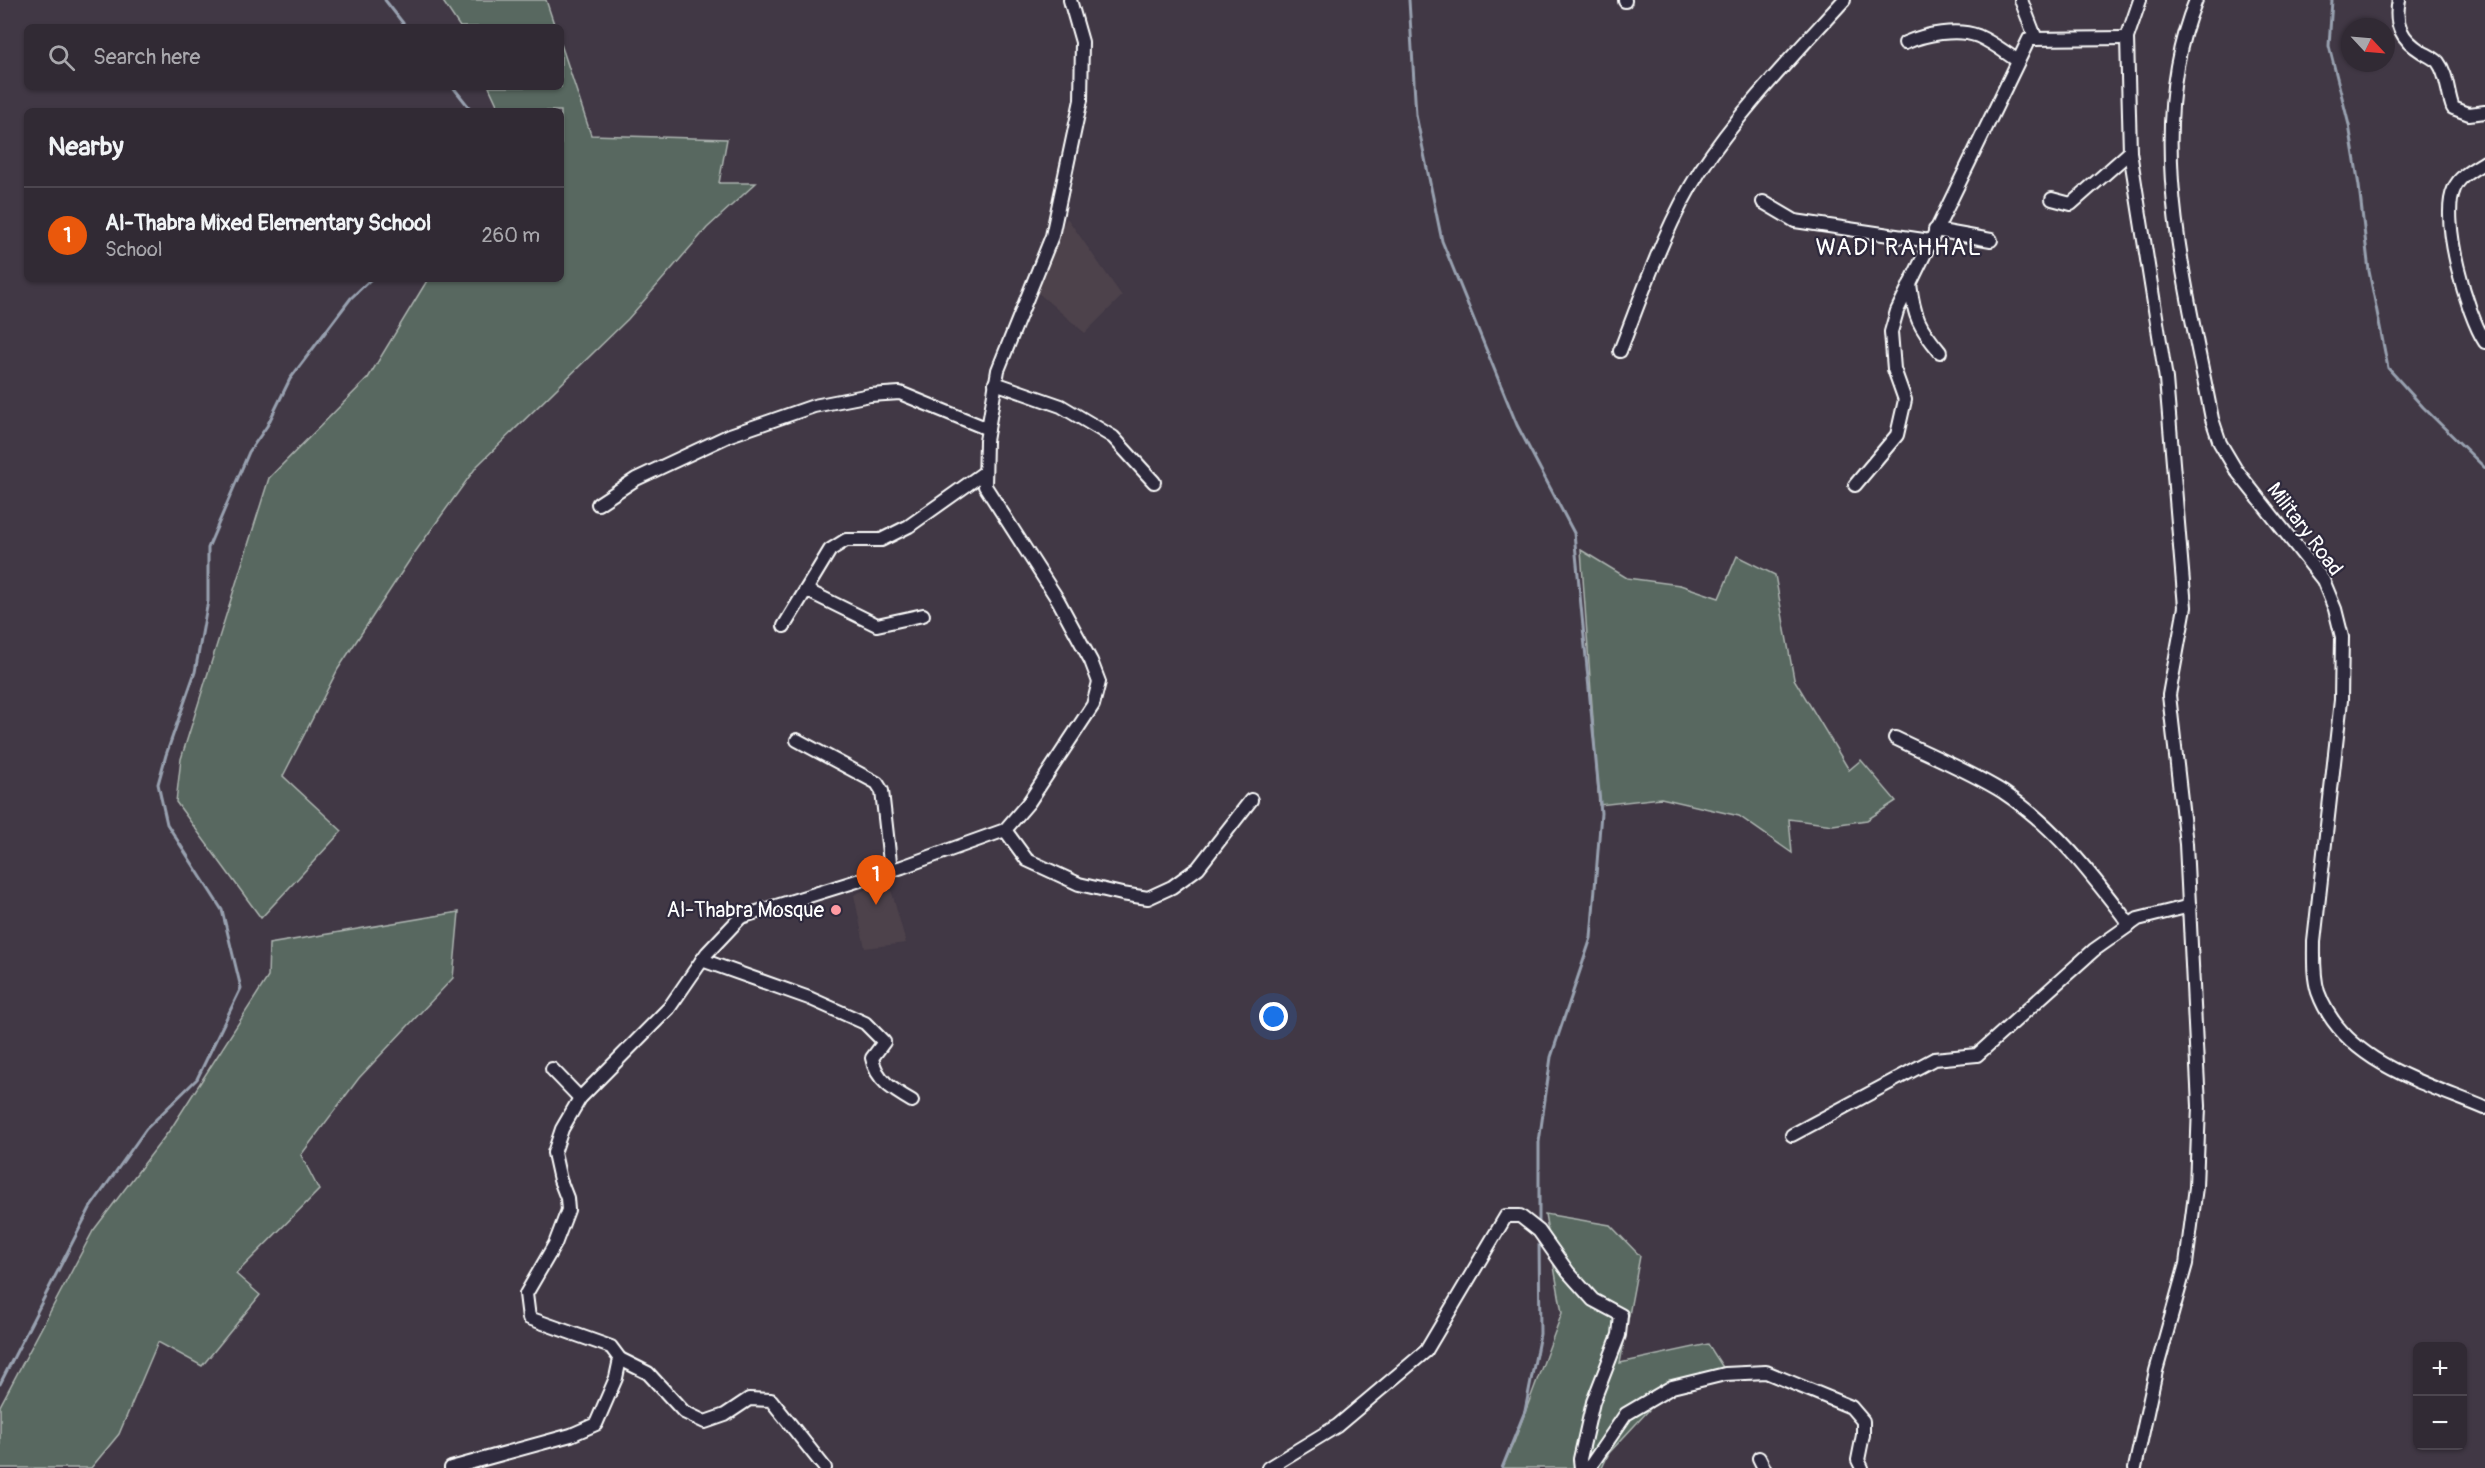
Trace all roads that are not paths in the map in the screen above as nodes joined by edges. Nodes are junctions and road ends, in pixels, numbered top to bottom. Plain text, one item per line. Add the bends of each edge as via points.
1 (1070, 0) edge
2 (1844, 0) edge
3 (2021, 0) edge
4 (2140, 0) edge
5 (2196, 0) edge
6 (2399, 0) edge
7 (2127, 38) junction
8 (2036, 39) junction
9 (1905, 43) dead end
10 (2018, 61) junction
11 (2485, 112) edge
12 (2130, 152) junction
13 (2485, 162) edge
14 (2052, 199) dead end
15 (1763, 202) dead end
16 (1933, 236) junction
17 (1991, 240) dead end
18 (1910, 283) junction
19 (2485, 342) edge
20 (1620, 351) dead end
21 (1940, 352) dead end
22 (995, 383) junction
23 (988, 429) junction
24 (985, 472) junction
25 (1154, 482) dead end
26 (1856, 485) dead end
27 (598, 504) dead end
28 (806, 590) junction
29 (923, 615) dead end
30 (784, 626) dead end
31 (1896, 738) dead end
32 (797, 740) dead end
33 (1251, 800) dead end
34 (1005, 830) junction
35 (891, 871) junction
36 (2190, 906) junction
37 (2130, 925) junction
38 (702, 960) junction
39 (552, 1069) dead end
40 (580, 1098) junction
41 (912, 1101) dead end
42 (2485, 1108) edge
43 (1792, 1135) dead end
44 (620, 1359) junction
45 (451, 1468) edge
46 (825, 1468) edge
47 (1268, 1468) edge
48 (1581, 1468) edge
49 (1589, 1468) edge
50 (1862, 1468) edge
51 (2135, 1468) edge

1 - 22 street via 1082,42 1077,121 1052,237
2 - 20 street via 1766,86 1700,172 1662,244
3 - 8 street
4 - 7 street
5 - 42 street, Military Road via 2178,60 2169,135 2176,227 2212,419 2236,470 2323,580 2342,637 2340,700 2314,942 2317,990 2339,1029 2373,1059
6 - 11 street via 2396,11 2401,32 2408,43 2437,61 2453,108 2469,114
7 - 8 street
7 - 12 street
8 - 10 street via 2029,39
9 - 10 street via 1943,32 1977,36
10 - 16 street
12 - 14 street via 2071,204
12 - 36 street via 2166,379 2185,607 2169,695
13 - 19 street via 2471,170 2454,189 2451,211 2466,302
15 - 16 street via 1795,221
16 - 17 street
16 - 18 street
18 - 21 street via 1921,329
18 - 26 street via 1891,332 1894,369 1905,400 1897,435
22 - 23 street
22 - 25 street via 1061,406 1113,437
23 - 24 street
23 - 27 street via 900,393 870,395 814,406 730,435 636,479
24 - 28 street via 909,526 881,540 846,540 830,550
24 - 34 street via 985,486 1058,600 1099,682 1087,715 1029,802
28 - 29 street via 878,625
28 - 30 street
31 - 37 street via 2002,792 2050,829 2083,862
32 - 35 street via 877,783 882,791
33 - 34 street via 1198,868 1148,898 1079,884 1027,860
34 - 35 street
35 - 38 street via 741,916
36 - 37 street via 2138,919
36 - 51 street via 2199,1106 2196,1187 2186,1264 2156,1371
37 - 43 street via 2094,950 1977,1054 1935,1059
38 - 40 street via 669,1008
38 - 41 street via 809,998 865,1023 884,1042 872,1058 874,1069 891,1089
39 - 40 street
40 - 44 street via 554,1153 568,1209 555,1244 526,1294 529,1318 611,1347
44 - 45 street via 596,1424 571,1435
44 - 46 street via 648,1373 684,1412 705,1422 725,1415 749,1399 771,1400
47 - 48 street via 1336,1426 1426,1351 1506,1215 1520,1216 1539,1231 1593,1300 1622,1315 1619,1335 1593,1402
49 - 50 street via 1626,1414 1672,1387 1725,1374 1766,1372 1851,1407 1863,1421 1858,1460

